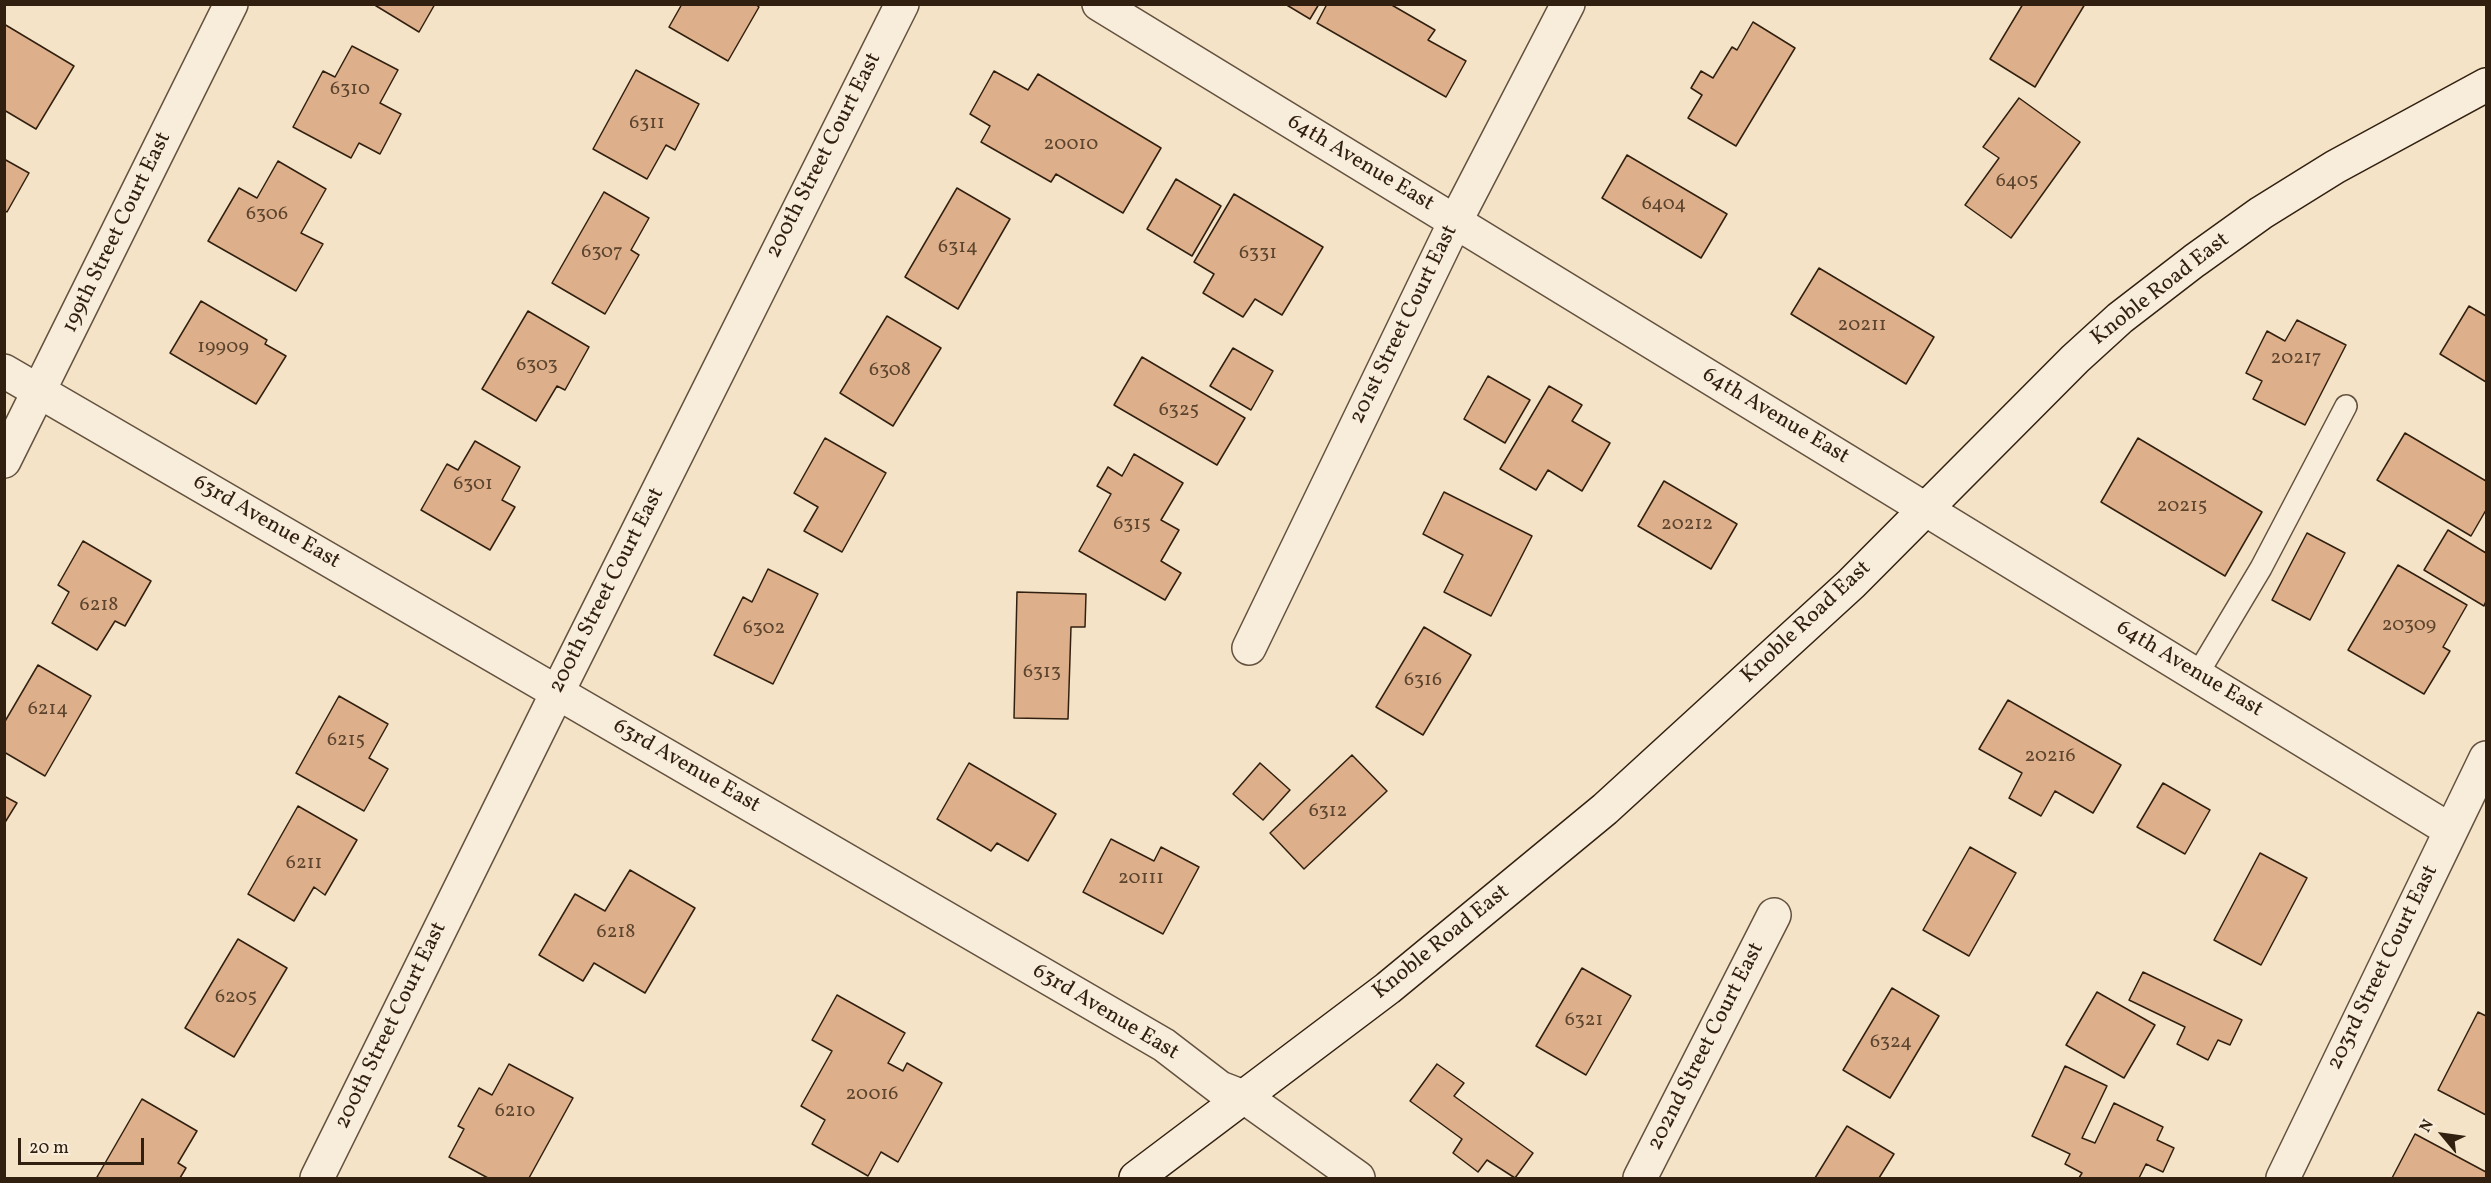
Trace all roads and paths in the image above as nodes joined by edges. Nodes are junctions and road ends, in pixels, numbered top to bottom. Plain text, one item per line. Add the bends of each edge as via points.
1 (231, 4) edge
2 (902, 4) edge
3 (1099, 4) edge
4 (1568, 4) edge
5 (2487, 85) edge
6 (1455, 222) junction
7 (4, 371) edge
8 (39, 391) junction
9 (2346, 406) dead end
10 (4, 461) edge
11 (1924, 508) junction
12 (1249, 648) dead end
13 (2197, 675) junction
14 (557, 693) junction
15 (2487, 758) edge
16 (2450, 830) junction
17 (1774, 915) dead end
18 (1246, 1098) junction
19 (317, 1179) edge
20 (1136, 1179) edge
21 (1358, 1179) edge
22 (1640, 1179) edge
23 (2283, 1179) edge

1 - 8 street, 199th Street Court East
2 - 14 street, 200th Street Court East
3 - 6 street, 64th Avenue East
4 - 6 street, 201st Street Court East
5 - 11 street, Knoble Road East via 2335,167 2194,261 2082,352
6 - 11 street, 64th Avenue East
6 - 12 street, 201st Street Court East
7 - 8 street, 63rd Avenue East
8 - 10 street, 199th Street Court East
8 - 14 street, 63rd Avenue East
9 - 13 lane via 2261,568
11 - 13 street, 64th Avenue East
11 - 18 street, Knoble Road East via 1851,584 1605,809 1388,988
13 - 16 street, 64th Avenue East
14 - 18 street, 63rd Avenue East via 1164,1045 1220,1088
14 - 19 street, 200th Street Court East
15 - 16 street, 203rd Street Court East
16 - 23 street, 203rd Street Court East
17 - 22 street, 202nd Street Court East
18 - 20 street, Knoble Road East
18 - 21 street, 63rd Avenue East

